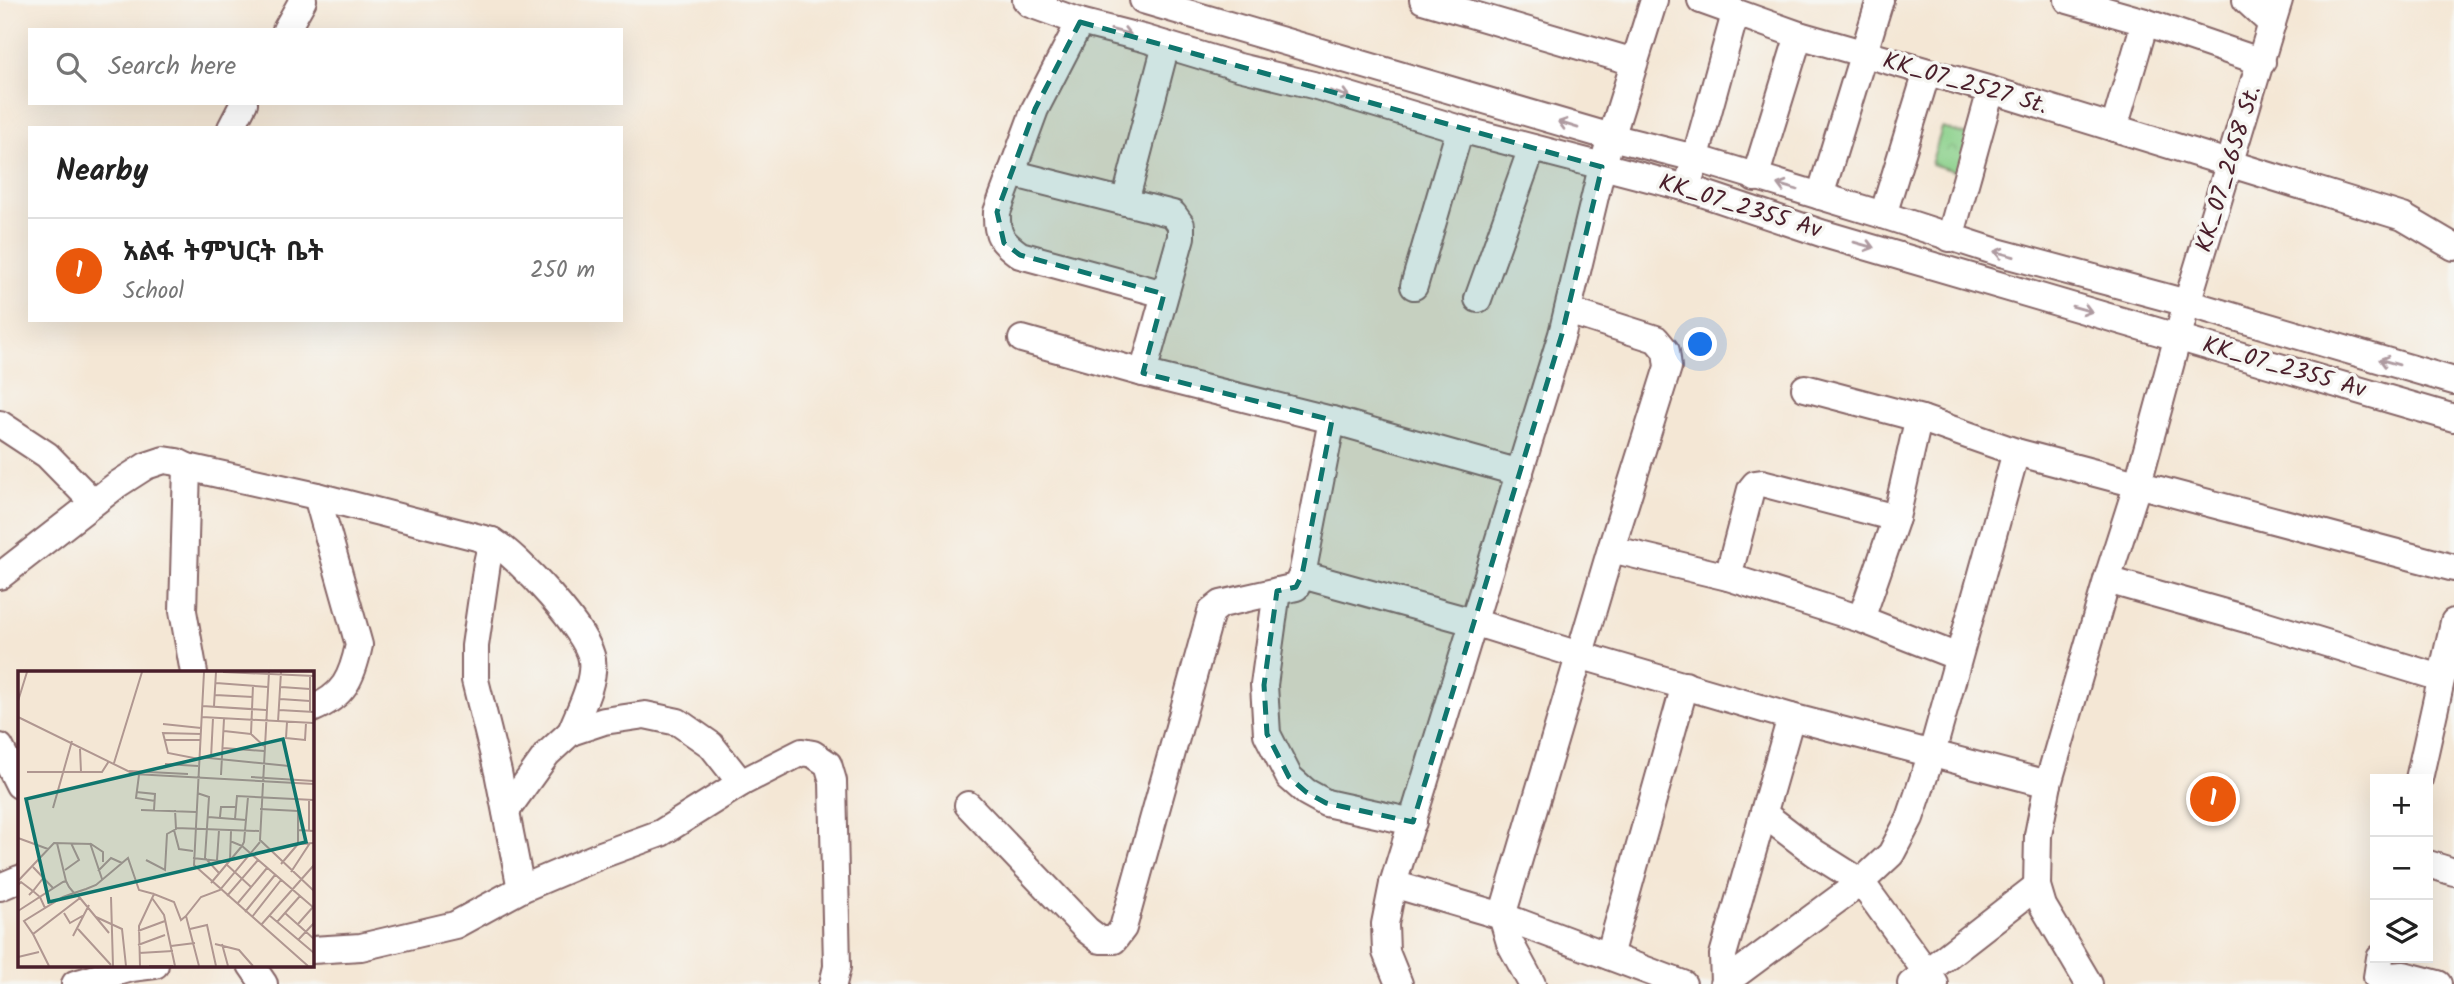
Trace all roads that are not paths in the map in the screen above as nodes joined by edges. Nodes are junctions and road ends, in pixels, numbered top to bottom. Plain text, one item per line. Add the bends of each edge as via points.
1 (303, 0) edge
2 (1026, 0) edge
3 (1143, 0) edge
4 (1423, 0) edge
5 (1701, 0) edge
6 (1880, 0) edge
7 (2068, 0) edge
8 (2246, 0) edge
9 (1646, 2) edge
10 (1500, 11) edge
11 (1766, 11) edge
12 (2276, 12) edge
13 (1735, 14) junction
14 (1080, 22) junction
15 (2145, 22) junction
16 (287, 28) edge
17 (1799, 36) junction
18 (1166, 45) junction
19 (1865, 55) junction
20 (1634, 62) junction
21 (2262, 62) junction
22 (1927, 72) junction
23 (1991, 90) junction
24 (243, 105) edge
25 (232, 126) edge
26 (1460, 128) junction
27 (2114, 128) junction
28 (1611, 137) junction
29 (1532, 148) junction
30 (1695, 158) junction
31 (2231, 165) junction
32 (1602, 167) junction
33 (1011, 173) junction
34 (1755, 178) junction
35 (1687, 188) junction
36 (1820, 196) junction
37 (1125, 202) junction
38 (1883, 215) junction
39 (1950, 238) junction
40 (2454, 247) edge
41 (1414, 286) dead end
42 (1164, 293) junction
43 (1478, 299) dead end
44 (2187, 303) junction
45 (1568, 312) junction
46 (2178, 337) junction
47 (1023, 339) dead end
48 (1143, 373) junction
49 (2454, 382) edge
50 (1805, 388) dead end
51 (2454, 418) edge
52 (1922, 419) junction
53 (1332, 420) junction
54 (0, 425) edge
55 (2015, 452) junction
56 (187, 467) junction
57 (1520, 473) junction
58 (2138, 483) junction
59 (317, 496) junction
60 (93, 502) junction
61 (1896, 519) junction
62 (492, 541) junction
63 (1611, 549) junction
64 (2454, 568) edge
65 (1302, 575) junction
66 (0, 576) edge
67 (1728, 578) junction
68 (2107, 580) junction
69 (1277, 591) junction
70 (1861, 619) junction
71 (1473, 622) junction
72 (2454, 622) edge
73 (1579, 655) junction
74 (1958, 657) junction
75 (194, 671) edge
76 (2441, 678) junction
77 (1685, 685) junction
78 (313, 709) edge
79 (1791, 717) junction
80 (571, 732) junction
81 (0, 747) edge
82 (1932, 753) junction
83 (2420, 774) edge
84 (18, 783) edge
85 (741, 783) junction
86 (2048, 784) junction
87 (968, 805) dead end
88 (506, 811) junction
89 (1764, 814) junction
90 (1413, 822) junction
91 (2433, 866) edge
92 (2454, 872) edge
93 (18, 879) edge
94 (1861, 882) junction
95 (1393, 884) junction
96 (2037, 886) junction
97 (0, 887) edge
98 (521, 889) junction
99 (1502, 916) junction
100 (313, 950) edge
101 (1609, 956) junction
102 (139, 967) edge
103 (252, 967) edge
104 (2374, 973) edge
105 (1925, 980) edge
106 (1723, 983) edge
107 (75, 984) edge
108 (264, 984) edge
109 (833, 984) edge
110 (1399, 984) edge
111 (1532, 984) edge
112 (1683, 984) edge
113 (2089, 984) edge
114 (2438, 984) edge

1 - 16 street
2 - 14 street, KK_07_2355 Av
28 -> 3 street, KK_07_2355 Av
4 - 10 street
5 - 13 street, KK_07_2527 St.
6 - 19 street
7 - 15 street
8 - 12 street
9 - 20 street
10 - 20 street
11 - 13 street, KK_07_2527 St.
11 - 17 street, KK_07_2527 St.
12 - 21 street, KK_07_2658 St.
13 - 30 street
14 -> 18 street, KK_07_2355 Av
14 - 33 street via 1035,109
15 - 21 street
15 - 27 street
17 - 19 street, KK_07_2527 St.
17 - 34 street
18 -> 26 street, KK_07_2355 Av
18 - 37 street
19 - 22 street, KK_07_2527 St.
19 - 36 street
20 - 28 street
21 - 31 street, KK_07_2658 St.
22 - 23 street, KK_07_2527 St.
22 - 38 street
23 - 27 street, KK_07_2527 St.
23 - 39 street
24 - 25 street
26 - 29 street, KK_07_2355 Av
26 - 41 street
27 - 31 street, KK_07_2527 St.
28 - 30 street, KK_07_2355 Av
28 - 32 street
29 - 32 street, KK_07_2355 Av
29 - 43 street
30 - 34 street, KK_07_2355 Av
30 - 35 street
31 - 40 street, KK_07_2527 St. via 2403,217
31 - 44 street, KK_07_2658 St.
32 - 35 street, KK_07_2355 Av
32 - 45 street
33 - 37 street
33 - 42 street via 997,212 1004,243 1020,255
36 -> 34 street, KK_07_2355 Av
35 -> 46 street, KK_07_2355 Av via 1824,234
36 - 38 street, KK_07_2355 Av
37 - 42 street via 1173,214 1181,225
38 - 39 street, KK_07_2355 Av
44 -> 39 street, KK_07_2355 Av
42 - 48 street
44 - 46 street, KK_07_2658 St.
49 -> 44 street, KK_07_2355 Av
45 - 57 street
45 - 63 street via 1656,339 1666,351 1668,367
46 - 51 street, KK_07_2355 Av
46 - 58 street, KK_07_2658 St.
47 - 48 street
48 - 53 street
50 - 52 street
52 - 55 street
52 - 61 street
53 - 57 street
53 - 65 street
54 - 60 street via 47,455
55 - 58 street
55 - 74 street
56 - 59 street
56 - 60 street via 164,460 146,466
56 - 75 street via 183,611
57 - 71 street
58 - 64 street
58 - 68 street, KK_07_2658 St.
59 - 62 street
59 - 78 street via 359,645 354,669 341,692
60 - 66 street
61 - 67 street via 1755,484
61 - 70 street
62 - 80 street via 532,577 588,645 593,673
62 - 88 street via 475,646 475,680
63 - 67 street
63 - 73 street
65 - 69 street via 1296,587
65 - 71 street
67 - 70 street
68 - 76 street
68 - 86 street, KK_07_2658 St.
69 - 87 street via 1221,604 1211,612 1122,928 1114,940 1100,940 1087,930
69 - 90 street via 1264,685 1268,734 1289,777 1326,803
70 - 74 street
71 - 73 street
71 - 90 street
72 - 76 street
73 - 77 street
73 - 99 street
74 - 82 street
76 - 83 street
77 - 79 street
77 - 101 street
79 - 82 street
79 - 89 street
80 - 85 street via 645,715 678,722 711,745
80 - 88 street via 547,754
81 - 84 street
82 - 86 street
82 - 94 street via 1910,818 1891,854
85 - 98 street via 661,833
85 - 109 street via 802,752 828,764 834,794 837,967
86 - 96 street, KK_07_2658 St. via 2038,835
88 - 98 street
89 - 94 street
89 - 106 street via 1723,956
90 - 95 street
91 - 92 street
93 - 97 street
94 - 105 street
94 - 106 street
95 - 99 street
95 - 110 street via 1385,924 1386,952
96 - 105 street
96 - 113 street via 2043,906
98 - 100 street via 455,925 361,947
99 - 101 street
99 - 111 street via 1510,943
101 - 112 street
102 - 107 street
103 - 108 street
104 - 114 street

